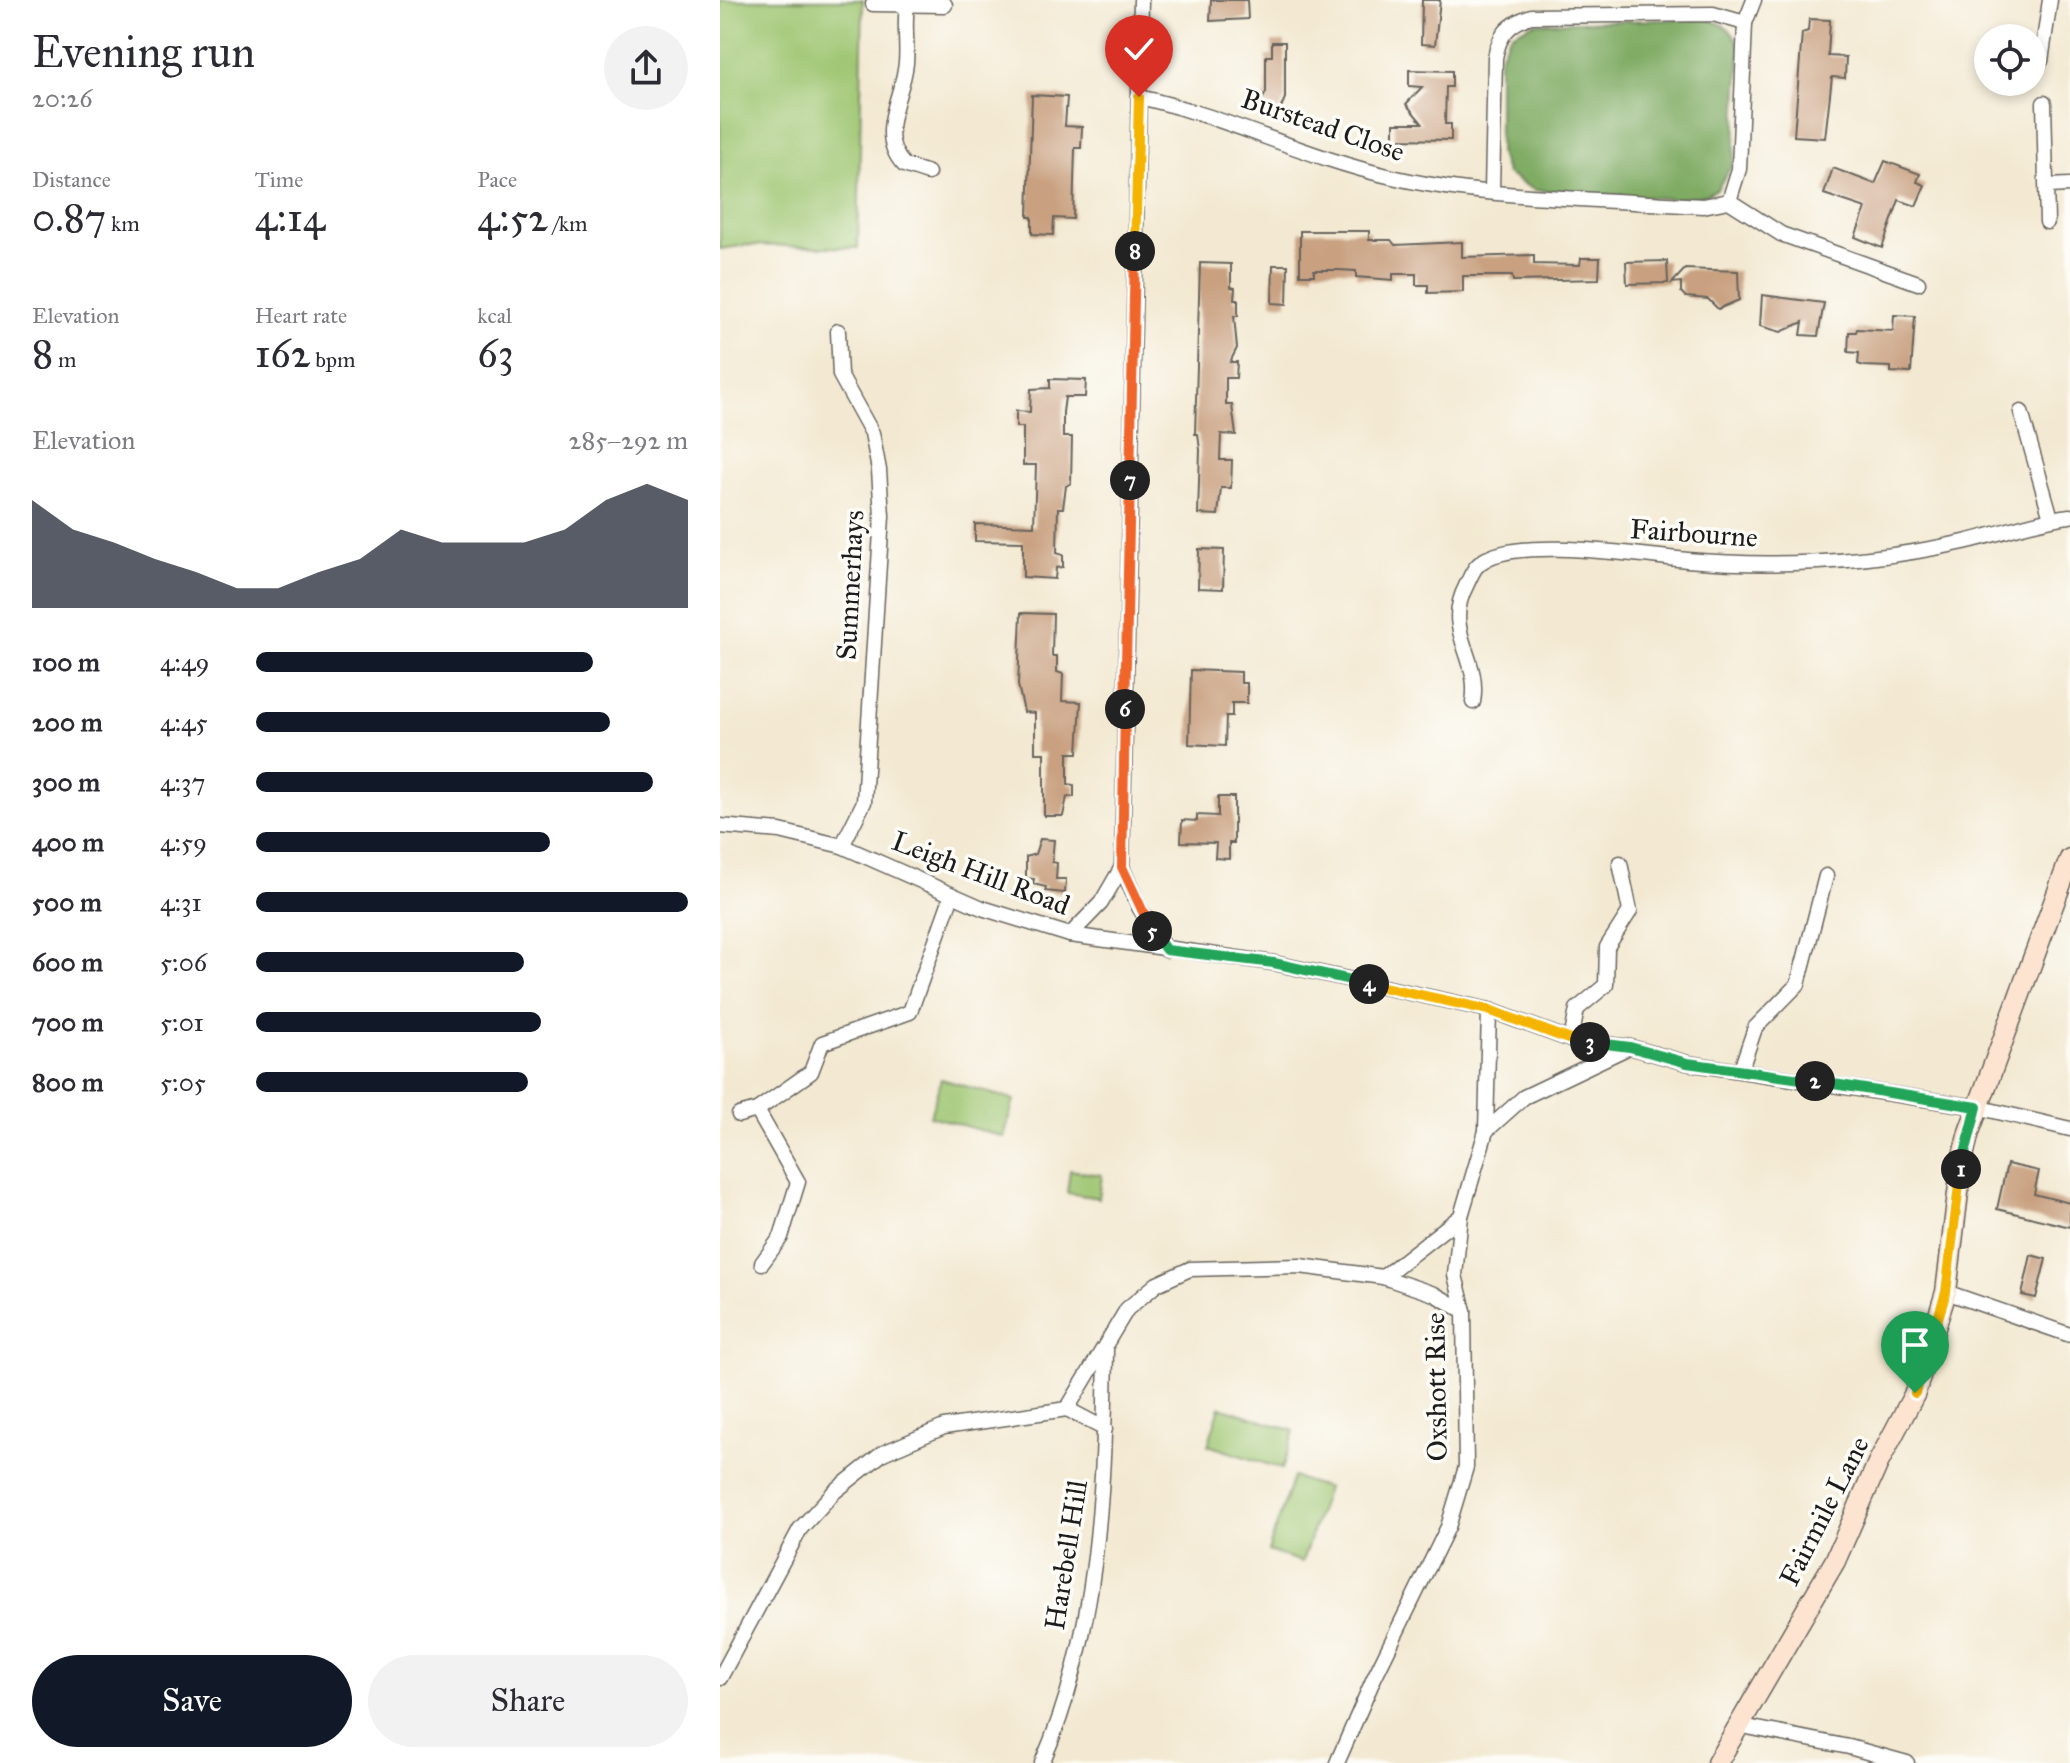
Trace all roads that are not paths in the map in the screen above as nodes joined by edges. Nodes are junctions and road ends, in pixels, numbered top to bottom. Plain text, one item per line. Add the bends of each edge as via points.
1 (1141, 0) edge
2 (1754, 0) edge
3 (2050, 0) edge
4 (907, 2) edge
5 (873, 4) dead end
6 (945, 5) dead end
7 (1745, 23) junction
8 (2046, 27) edge
9 (1139, 97) junction
10 (2044, 103) dead end
11 (928, 173) dead end
12 (2070, 185) edge
13 (2047, 186) junction
14 (1492, 190) junction
15 (1729, 201) junction
16 (2047, 222) dead end
17 (1918, 283) dead end
18 (838, 331) dead end
19 (2021, 412) dead end
20 (2070, 516) edge
21 (2051, 518) junction
22 (1473, 702) dead end
23 (720, 826) edge
24 (842, 846) junction
25 (2070, 859) edge
26 (1620, 863) dead end
27 (1122, 867) junction
28 (1826, 876) dead end
29 (952, 895) junction
30 (1070, 935) junction
31 (1166, 950) junction
32 (1489, 1010) junction
33 (1571, 1040) junction
34 (1630, 1047) junction
35 (1741, 1069) junction
36 (1977, 1107) junction
37 (757, 1110) junction
38 (739, 1115) dead end
39 (2070, 1129) edge
40 (1486, 1131) junction
41 (1461, 1216) junction
42 (762, 1263) dead end
43 (1383, 1277) junction
44 (1946, 1292) junction
45 (1464, 1311) junction
46 (2070, 1335) edge
47 (1106, 1348) junction
48 (1067, 1409) junction
49 (1105, 1429) junction
50 (720, 1678) edge
51 (1737, 1725) junction
52 (1042, 1763) edge
53 (1337, 1763) edge
54 (1717, 1763) edge
55 (1907, 1763) edge

1 - 9 street
2 - 7 street
3 - 8 street
4 - 5 street
4 - 6 street
4 - 11 street via 906,61 891,139 904,165
7 - 14 street via 1713,14 1531,16 1515,21 1498,42 1495,58
7 - 15 street via 1739,169
9 - 14 street, Burstead Close via 1222,118 1360,169 1423,184
9 - 27 street
10 - 13 street
12 - 13 street
13 - 16 street
14 - 15 street, Burstead Close via 1703,206
15 - 17 street via 1781,234
18 - 24 street, Summerhays via 840,375 872,433 882,516 864,802
19 - 21 street
20 - 21 street, Fairbourne
21 - 22 street, Fairbourne via 1876,559 1804,565 1745,565 1544,547 1495,555 1478,565 1456,616 1476,680
23 - 24 street, Leigh Hill Road via 780,831
24 - 29 street, Leigh Hill Road
25 - 36 street, Fairmile Lane
26 - 33 street via 1630,911 1607,947 1606,985 1577,1009
27 - 30 street via 1101,903
27 - 31 street
28 - 35 street via 1798,984 1755,1028
29 - 30 street, Leigh Hill Road
29 - 37 street via 910,1012 822,1043 811,1072
30 - 31 street, Leigh Hill Road
31 - 32 street, Leigh Hill Road via 1274,963
32 - 33 street, Leigh Hill Road
32 - 40 street, Oxshott Rise
33 - 34 street, Leigh Hill Road
34 - 35 street, Leigh Hill Road via 1687,1063
34 - 40 street, Oxshott Rise via 1524,1097
35 - 36 street, Leigh Hill Road
36 - 39 street, Leigh Hill Road
36 - 44 street, Fairmile Lane via 1962,1160
37 - 38 street
37 - 42 street via 798,1182 781,1237
40 - 41 street, Oxshott Rise
41 - 43 street
41 - 45 street, Oxshott Rise via 1455,1275
43 - 45 street via 1434,1294
43 - 47 street via 1300,1266 1190,1269 1157,1284 1127,1309
44 - 46 street
44 - 51 street, Fairmile Lane via 1915,1393 1835,1561
45 - 53 street, Oxshott Rise via 1466,1467 1448,1527
47 - 48 street
47 - 49 street, Harebell Hill
48 - 49 street
48 - 50 street via 944,1427 883,1453 834,1492 800,1529
49 - 52 street, Harebell Hill via 1089,1610
51 - 54 street, Fairmile Lane
51 - 55 street

